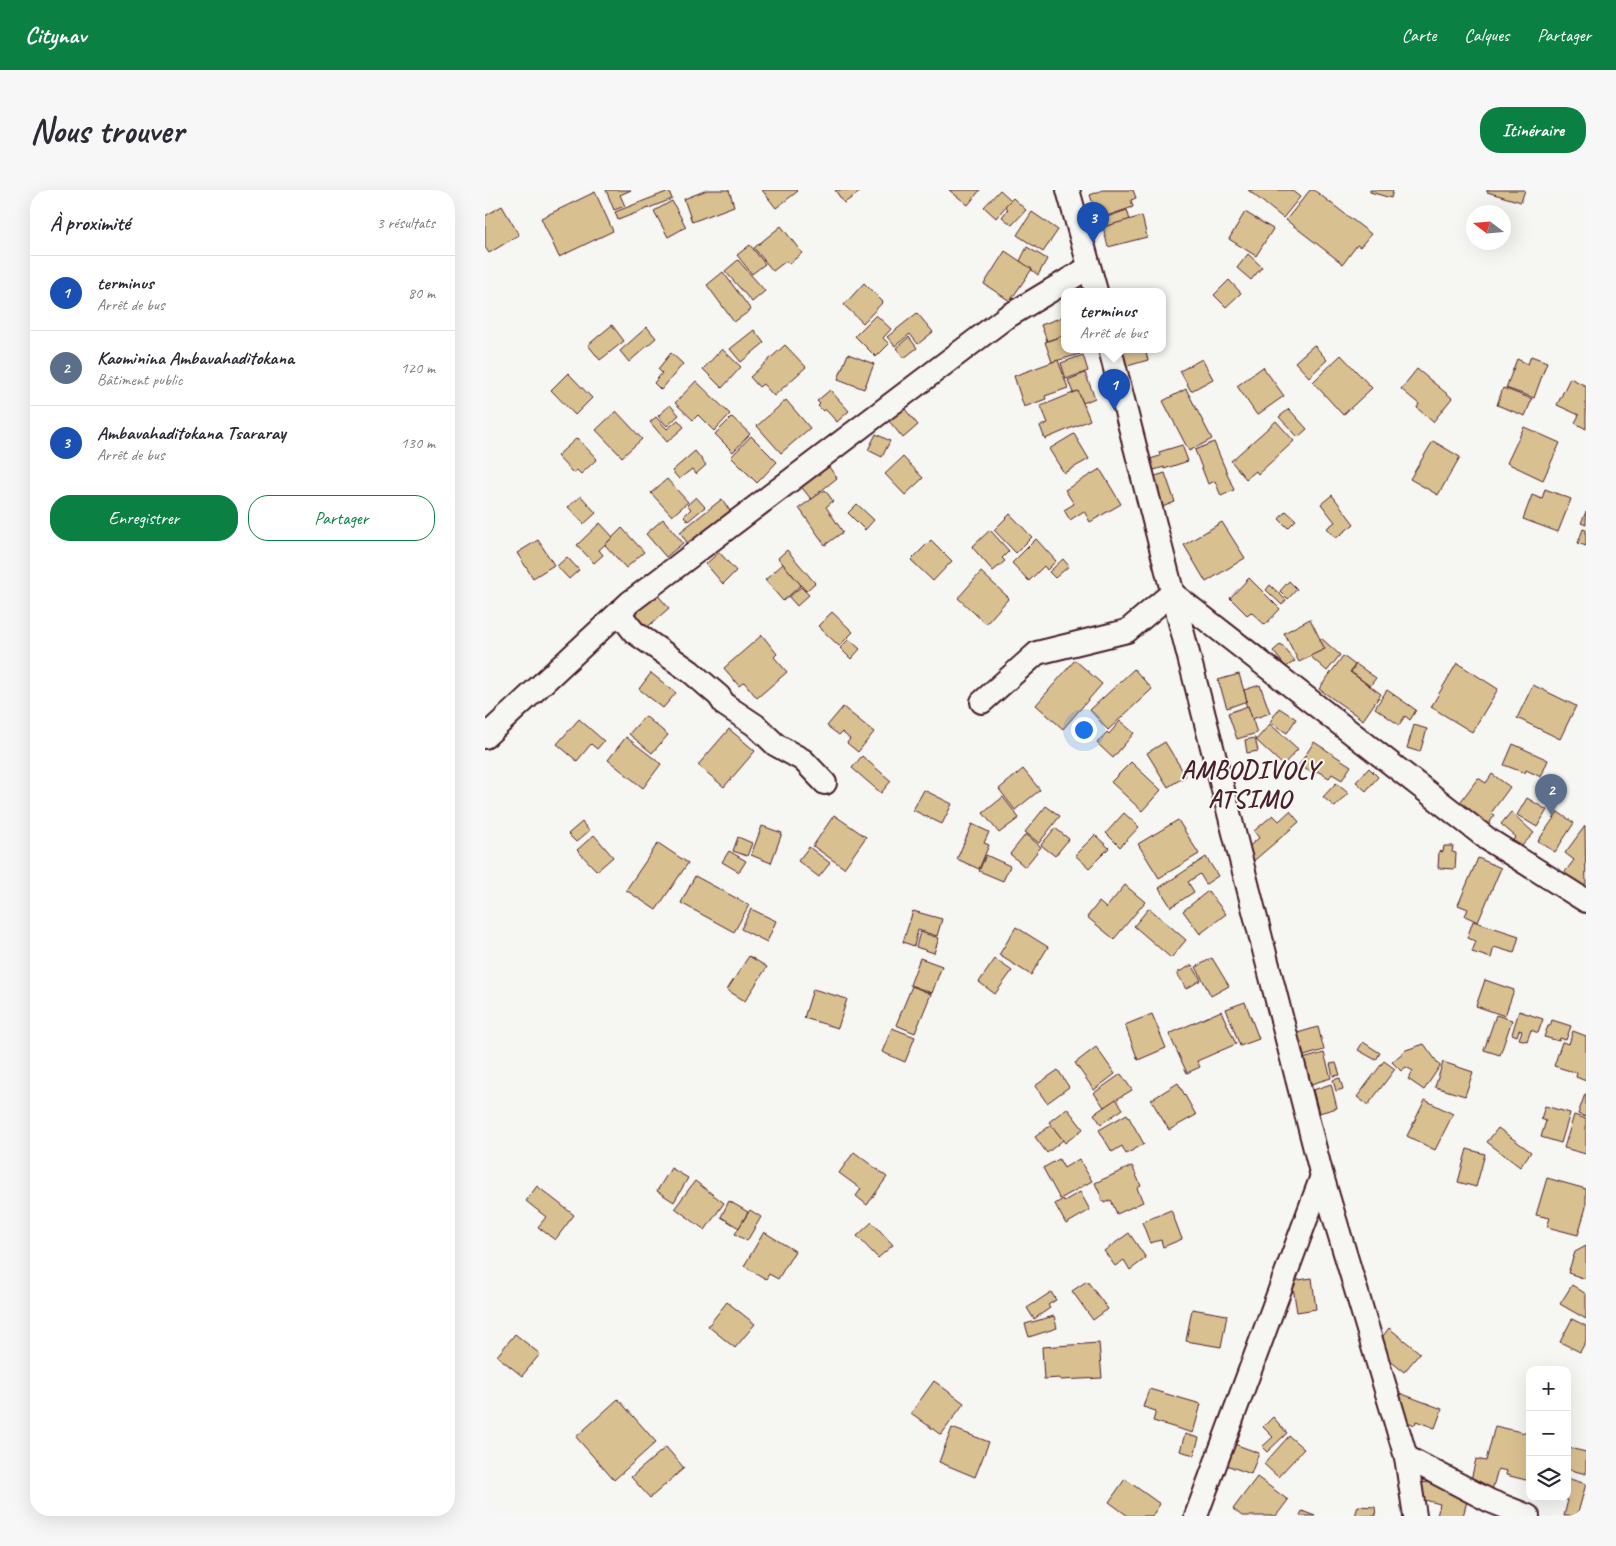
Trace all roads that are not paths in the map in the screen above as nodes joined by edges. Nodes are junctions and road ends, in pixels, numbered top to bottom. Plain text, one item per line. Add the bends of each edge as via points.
1 (1068, 190) edge
2 (1088, 268) junction
3 (1094, 288) edge
4 (1111, 353) edge
5 (1172, 593) junction
6 (619, 613) junction
7 (982, 702) dead end
8 (485, 737) edge
9 (825, 783) dead end
10 (1586, 901) edge
11 (1322, 1176) junction
12 (1406, 1457) junction
13 (1196, 1516) edge
14 (1415, 1516) edge
15 (1528, 1516) edge

1 - 2 street
2 - 3 street
2 - 6 street via 1005,318 629,602
4 - 5 street
5 - 7 street via 1127,631 1037,654
5 - 10 street via 1489,840
5 - 11 street
6 - 8 street
6 - 9 street via 634,632 691,672 725,705 755,725 776,745 803,760
11 - 12 street
11 - 13 street
12 - 14 street
12 - 15 street via 1490,1501

